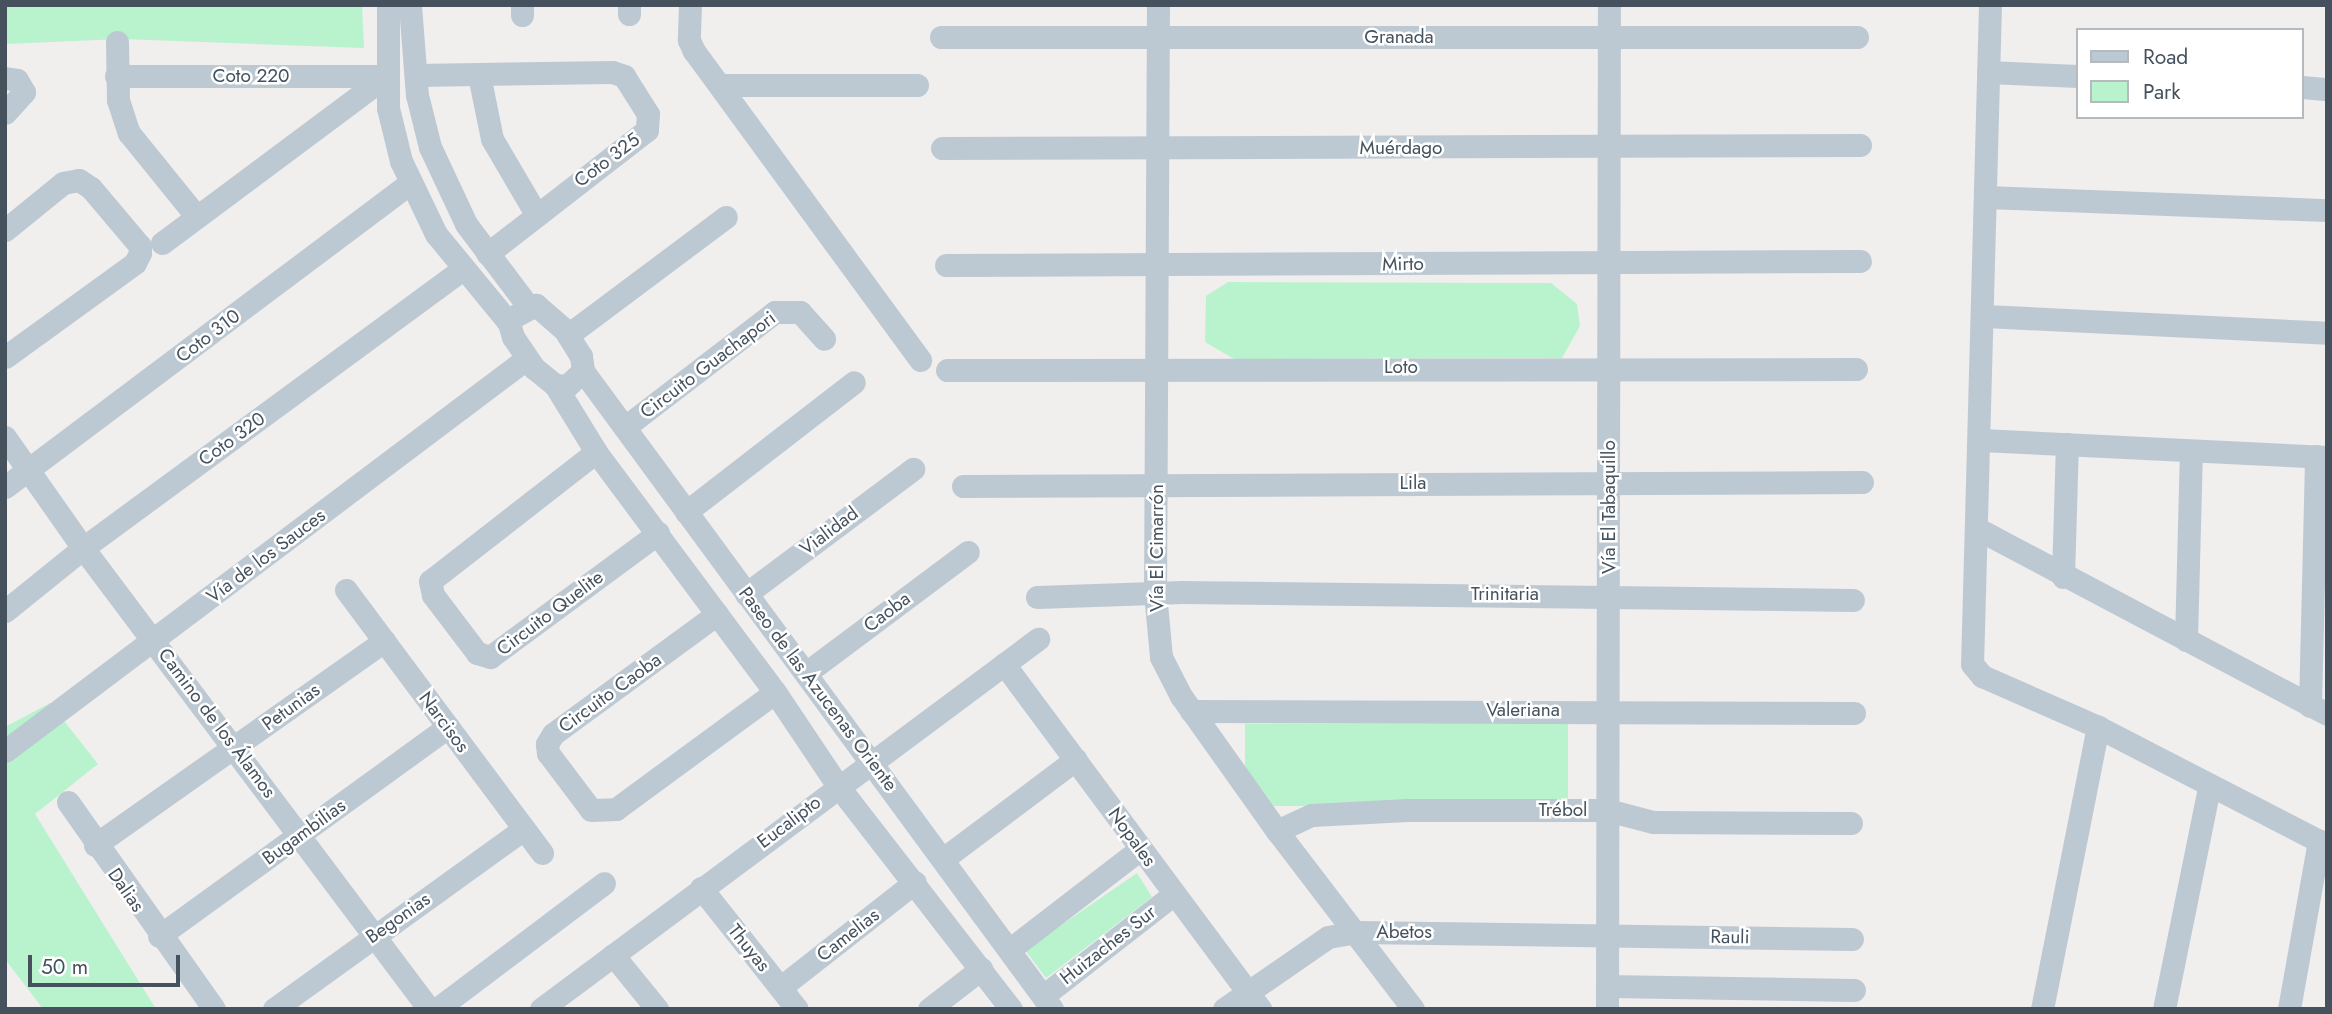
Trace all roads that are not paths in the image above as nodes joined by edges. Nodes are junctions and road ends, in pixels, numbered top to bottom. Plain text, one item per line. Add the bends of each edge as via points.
1 (388, 5) edge
2 (410, 5) edge
3 (691, 5) edge
4 (1158, 5) edge
5 (1609, 5) edge
6 (1990, 5) edge
7 (941, 37) dead end
8 (1158, 37) junction
9 (1609, 37) junction
10 (1857, 37) dead end
11 (117, 42) dead end
12 (1988, 72) junction
13 (416, 75) junction
14 (480, 75) junction
15 (116, 76) junction
16 (386, 76) junction
17 (2076, 76) edge
18 (5, 78) edge
19 (720, 85) junction
20 (917, 85) dead end
21 (2304, 87) edge
22 (2327, 89) edge
23 (5, 113) edge
24 (424, 130) junction
25 (393, 135) junction
26 (1860, 145) dead end
27 (1611, 146) junction
28 (942, 148) dead end
29 (1159, 149) junction
30 (410, 183) junction
31 (1985, 197) junction
32 (2327, 210) edge
33 (536, 215) junction
34 (726, 216) dead end
35 (197, 217) junction
36 (5, 230) edge
37 (162, 243) dead end
38 (487, 254) junction
39 (1860, 261) dead end
40 (1609, 262) junction
41 (946, 265) dead end
42 (1158, 266) junction
43 (461, 270) junction
44 (528, 306) junction
45 (1985, 316) junction
46 (509, 323) junction
47 (2327, 333) edge
48 (568, 335) junction
49 (824, 339) dead end
50 (5, 356) edge
51 (526, 359) junction
52 (920, 360) dead end
53 (1157, 366) junction
54 (1608, 369) junction
55 (1856, 369) dead end
56 (583, 370) junction
57 (947, 370) dead end
58 (854, 382) dead end
59 (555, 385) junction
60 (625, 427) junction
61 (5, 437) edge
62 (1981, 440) junction
63 (2067, 444) junction
64 (2191, 451) junction
65 (596, 453) junction
66 (2321, 456) edge
67 (913, 469) dead end
68 (30, 470) junction
69 (1862, 482) dead end
70 (1609, 483) junction
71 (1158, 484) junction
72 (963, 485) dead end
73 (5, 487) edge
74 (686, 512) junction
75 (1976, 528) junction
76 (658, 533) junction
77 (83, 548) junction
78 (968, 552) dead end
79 (2063, 577) junction
80 (346, 590) dead end
81 (1156, 593) junction
82 (746, 594) junction
83 (1609, 595) junction
84 (1037, 597) dead end
85 (1853, 600) dead end
86 (5, 611) edge
87 (2320, 611) edge
88 (717, 614) junction
89 (2320, 638) edge
90 (1038, 639) dead end
91 (155, 640) junction
92 (2186, 640) junction
93 (384, 641) junction
94 (1004, 664) junction
95 (806, 673) junction
96 (775, 692) junction
97 (1608, 710) junction
98 (2318, 710) edge
99 (1191, 711) junction
100 (1854, 713) dead end
101 (448, 727) junction
102 (2098, 727) junction
103 (237, 747) junction
104 (5, 751) edge
105 (871, 759) junction
106 (1076, 759) junction
107 (838, 786) junction
108 (2209, 788) junction
109 (68, 802) dead end
110 (1607, 810) junction
111 (1851, 823) dead end
112 (524, 829) junction
113 (1277, 831) junction
114 (300, 835) junction
115 (2323, 843) edge
116 (95, 845) junction
117 (1140, 849) junction
118 (542, 853) dead end
119 (943, 859) junction
120 (915, 882) junction
121 (604, 883) dead end
122 (701, 888) junction
123 (1174, 894) junction
124 (1356, 932) junction
125 (374, 935) junction
126 (1607, 935) junction
127 (159, 936) junction
128 (1852, 939) dead end
129 (1009, 950) junction
130 (613, 955) junction
131 (981, 969) junction
132 (780, 987) junction
133 (1854, 990) dead end
134 (1607, 997) edge
135 (1253, 1000) edge
136 (1047, 1002) edge
137 (214, 1009) edge
138 (274, 1009) edge
139 (429, 1009) edge
140 (437, 1009) edge
141 (541, 1009) edge
142 (656, 1009) edge
143 (797, 1009) edge
144 (929, 1009) edge
145 (1011, 1009) edge
146 (1224, 1009) edge
147 (1413, 1009) edge
148 (2042, 1009) edge
149 (2164, 1009) edge
150 (2289, 1009) edge

1 - 16 street
2 - 13 street
3 - 19 street via 689,40
4 - 8 street, Vía El Cimarrón
5 - 9 street, Vía El Tabaquillo
6 - 12 street
7 - 8 street, Granada
8 - 9 street, Granada
8 - 29 street, Vía El Cimarrón
9 - 10 street, Granada
9 - 27 street, Vía El Tabaquillo
11 - 15 street
12 - 17 street
12 - 31 street
13 - 14 street, Coto 325
13 - 24 street
14 - 33 street via 482,108 492,139
14 - 33 street, Coto 325 via 612,72 624,76 648,114 647,130
15 - 16 street, Coto 220
15 - 35 street via 118,100 130,133
16 - 25 street
16 - 35 street
18 - 23 street via 17,80 24,92
19 - 20 street
19 - 52 street via 895,341
21 - 22 street
24 - 25 street
24 - 38 street via 452,197
25 - 30 street
26 - 27 street, Muérdago
27 - 29 street, Muérdago
27 - 40 street, Vía El Tabaquillo
28 - 29 street, Muérdago
29 - 42 street, Vía El Cimarrón
30 - 43 street via 420,208
30 - 68 street, Coto 310
31 - 32 street
31 - 45 street
33 - 38 street, Coto 325
34 - 48 street
35 - 37 street
36 - 50 street via 63,183 79,180 91,187 140,246 135,263
38 - 44 street
39 - 40 street, Mirto
40 - 42 street, Mirto
40 - 54 street, Vía El Tabaquillo
41 - 42 street, Mirto
42 - 53 street, Vía El Cimarrón
43 - 46 street
43 - 77 street, Coto 320
44 - 46 street
44 - 48 street, Paseo de las Azucenas Oriente via 542,307
45 - 47 street
45 - 62 street
46 - 51 street
48 - 56 street, Paseo de las Azucenas Oriente via 581,356
49 - 60 street, Circuito Guachapori via 800,312 775,312
51 - 59 street, Paseo de las Azucenas Oriente
51 - 91 street, Vía de los Sauces
53 - 54 street, Loto
53 - 57 street, Loto
53 - 71 street, Vía El Cimarrón
54 - 55 street, Loto
54 - 70 street, Vía El Tabaquillo
56 - 59 street via 567,386
56 - 60 street, Paseo de las Azucenas Oriente
58 - 74 street
59 - 65 street, Paseo de las Azucenas Oriente
60 - 74 street, Paseo de las Azucenas Oriente
61 - 68 street, Camino de los Álamos
62 - 63 street
62 - 75 street
63 - 64 street
63 - 79 street
64 - 66 street
64 - 92 street
65 - 76 street, Paseo de las Azucenas Oriente
65 - 76 street, Circuito Quelite via 430,581 433,595 477,653 490,657
66 - 87 street
67 - 82 street, Vialidad
68 - 73 street, Coto 310
68 - 77 street, Camino de los Álamos
69 - 70 street, Lila
70 - 71 street, Lila
70 - 83 street, Vía El Tabaquillo
71 - 72 street, Lila
71 - 81 street, Vía El Cimarrón
74 - 82 street, Paseo de las Azucenas Oriente
75 - 79 street
75 - 102 street via 1972,664 1982,676
76 - 88 street, Paseo de las Azucenas Oriente
77 - 86 street, Coto 320
77 - 91 street, Camino de los Álamos
78 - 95 street, Caoba
79 - 92 street
80 - 93 street, Narcisos
81 - 83 street, Trinitaria
81 - 84 street, Trinitaria
81 - 99 street, Vía El Cimarrón via 1161,657
82 - 95 street, Paseo de las Azucenas Oriente
83 - 85 street, Trinitaria
83 - 97 street, Vía El Tabaquillo
87 - 89 street
88 - 96 street, Paseo de las Azucenas Oriente
88 - 96 street, Circuito Caoba via 553,734 547,744 555,763 591,810 616,809
89 - 98 street
90 - 94 street, Eucalipto
91 - 103 street, Camino de los Álamos
91 - 104 street, Vía de los Sauces
92 - 98 street
93 - 101 street, Narcisos
93 - 103 street, Petunias
94 - 105 street, Eucalipto
94 - 106 street, Nopales
95 - 105 street, Paseo de las Azucenas Oriente
96 - 107 street, Paseo de las Azucenas Oriente
97 - 99 street, Valeriana
97 - 100 street, Valeriana
97 - 110 street, Vía El Tabaquillo
99 - 113 street, Vía El Cimarrón
101 - 112 street, Narcisos
101 - 114 street, Bugambilias
102 - 108 street
102 - 148 street
103 - 114 street, Camino de los Álamos
103 - 116 street, Petunias
105 - 107 street, Eucalipto
105 - 119 street, Paseo de las Azucenas Oriente
106 - 117 street, Nopales
106 - 119 street
107 - 120 street, Paseo de las Azucenas Oriente
107 - 122 street, Eucalipto
108 - 115 street
108 - 149 street
109 - 116 street, Dalias
110 - 111 street, Trébol via 1653,822
110 - 113 street, Trébol via 1333,812 1292,822
110 - 126 street, Vía El Tabaquillo
112 - 118 street, Narcisos
112 - 125 street, Begonias
113 - 124 street, Vía El Cimarrón
114 - 125 street, Camino de los Álamos
114 - 127 street, Bugambilias
115 - 150 street
116 - 127 street, Dalias
117 - 123 street, Nopales
117 - 129 street
119 - 129 street, Paseo de las Azucenas Oriente
120 - 131 street, Paseo de las Azucenas Oriente
120 - 132 street, Camelias
121 - 140 street
122 - 130 street, Eucalipto
122 - 132 street, Thuyas
123 - 135 street, Nopales
123 - 136 street, Huizaches Sur
124 - 126 street, Abetos
124 - 135 street, Abetos via 1328,937
124 - 147 street, Vía El Cimarrón
125 - 138 street, Begonias
125 - 139 street, Camino de los Álamos
126 - 128 street, Rauli
126 - 134 street, Vía El Tabaquillo
127 - 137 street, Dalias
129 - 136 street, Paseo de las Azucenas Oriente
130 - 141 street, Eucalipto
130 - 142 street
131 - 144 street
131 - 145 street, Paseo de las Azucenas Oriente
132 - 143 street, Thuyas
133 - 134 street
135 - 146 street, Abetos

